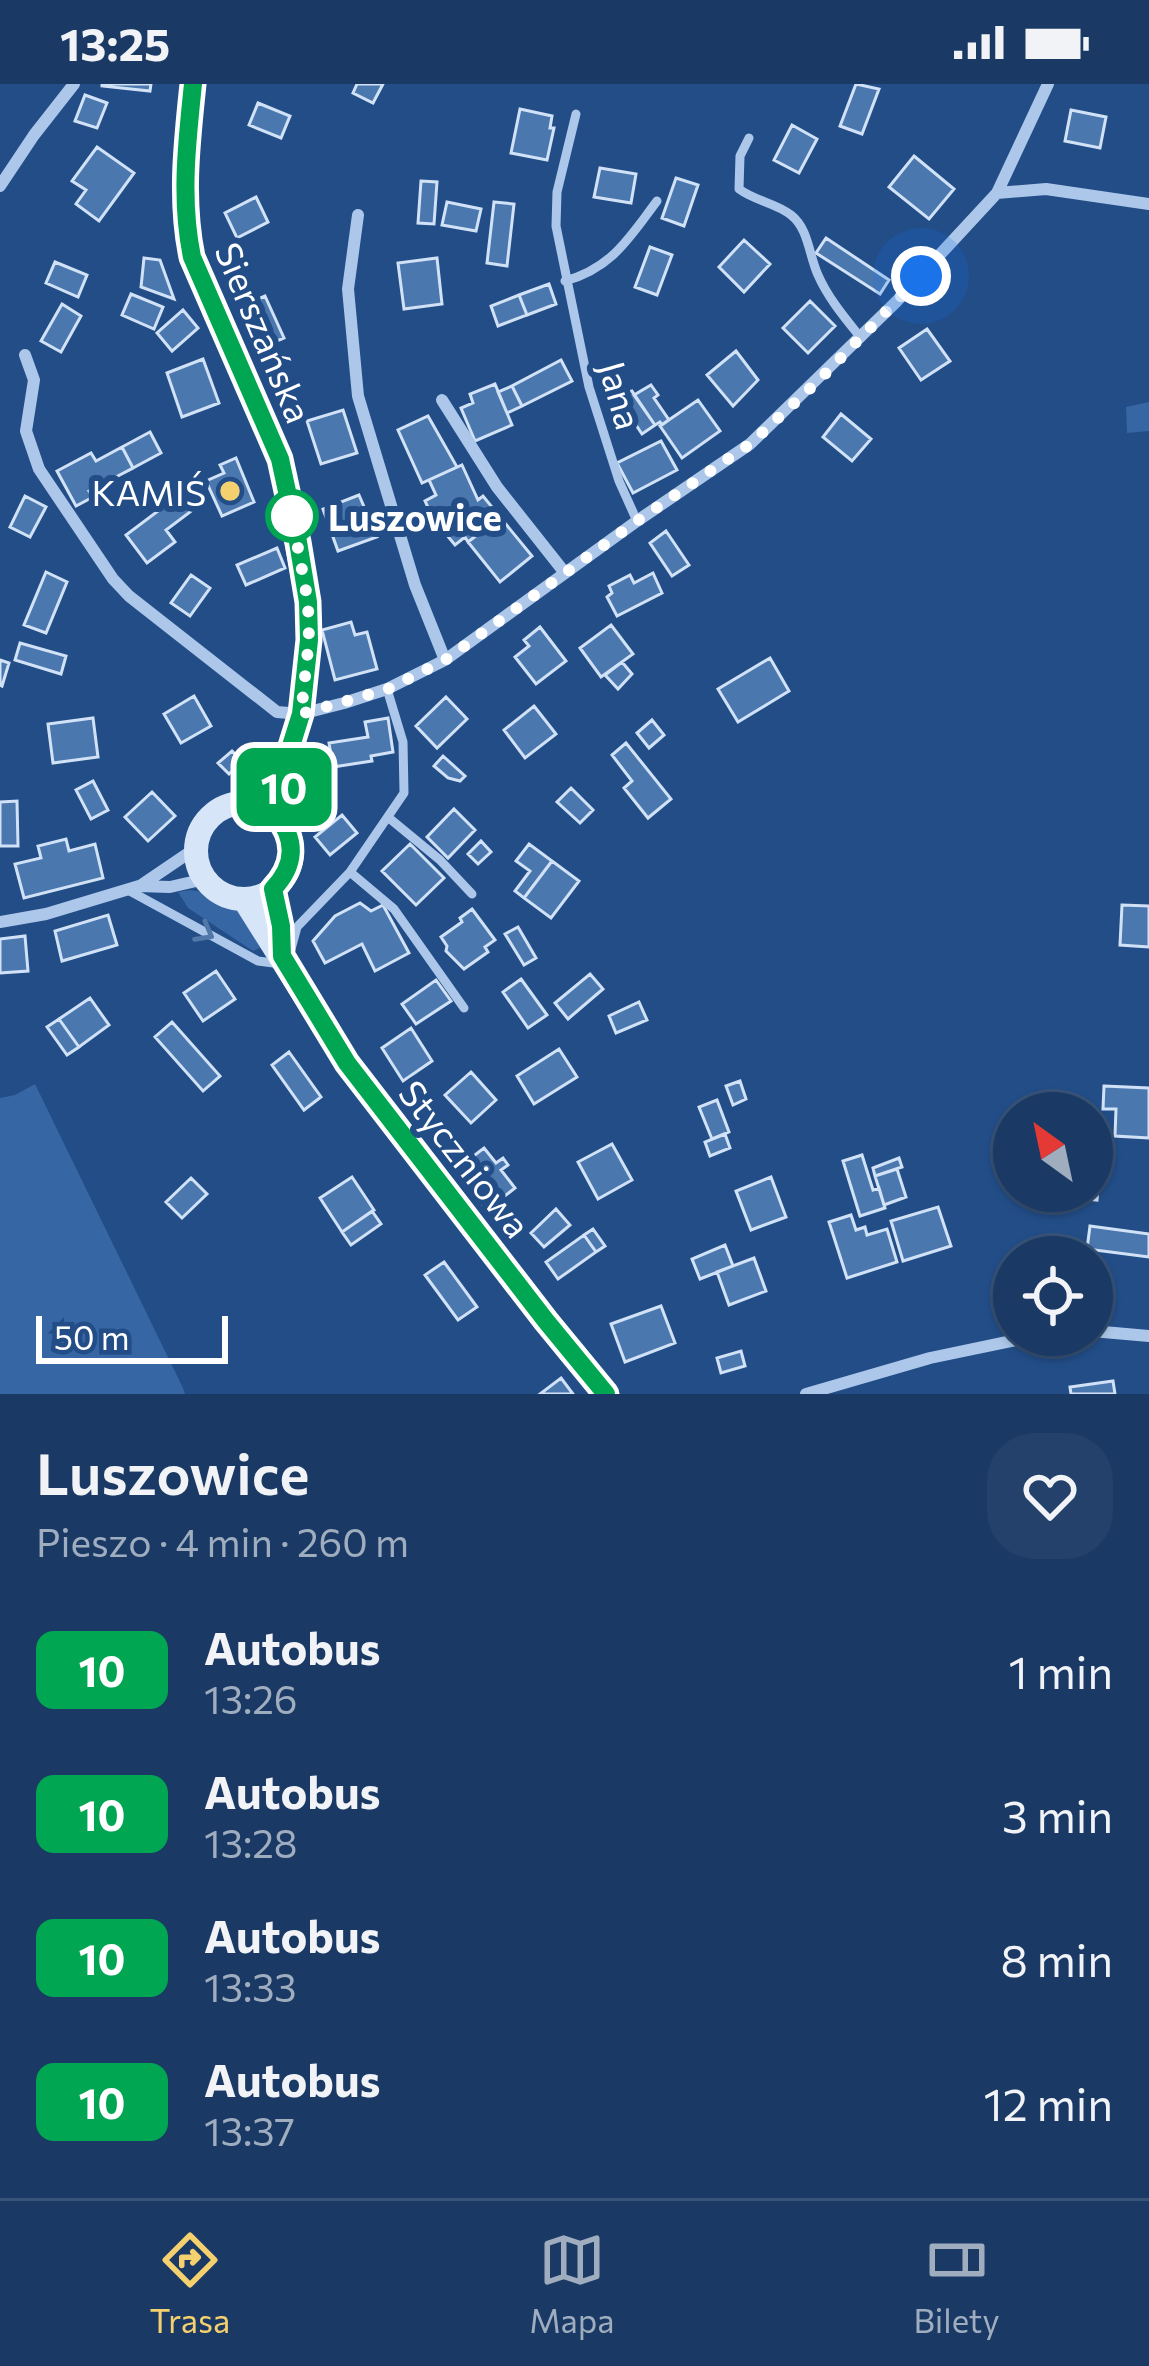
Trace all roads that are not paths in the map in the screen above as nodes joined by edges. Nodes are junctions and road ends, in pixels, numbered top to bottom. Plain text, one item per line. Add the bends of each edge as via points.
1 (74, 84) edge
2 (193, 84) edge
3 (1048, 84) edge
4 (576, 114) dead end
5 (749, 138) dead end
6 (0, 186) edge
7 (997, 193) junction
8 (657, 201) dead end
9 (1149, 204) edge
10 (358, 215) dead end
11 (566, 281) junction
12 (861, 338) junction
13 (25, 355) dead end
14 (442, 400) dead end
15 (637, 521) junction
16 (565, 574) junction
17 (445, 660) junction
18 (388, 689) junction
19 (301, 714) junction
20 (291, 746) junction
21 (243, 802) junction
22 (277, 816) junction
23 (389, 818) junction
24 (196, 848) junction
25 (350, 872) junction
26 (205, 879) junction
27 (133, 888) junction
28 (273, 889) junction
29 (472, 895) dead end
30 (244, 899) junction
31 (0, 922) edge
32 (284, 960) junction
33 (464, 1008) dead end
34 (1113, 1333) edge
35 (1149, 1336) edge
36 (993, 1345) edge
37 (606, 1394) edge
38 (806, 1394) edge

1 - 6 street
2 - 19 street, Sierszańska via 185,225 210,303 280,459 308,602
3 - 7 street
4 - 11 lane, Jana via 557,191
5 - 12 lane via 740,189 790,214 817,274
7 - 9 street via 1046,189
7 - 12 street
8 - 11 lane via 617,254
10 - 17 street via 348,289 358,396
11 - 15 lane, Jana via 589,387
12 - 15 street via 750,444
13 - 19 street via 34,380 26,431 39,470 113,579 277,712
14 - 16 street
15 - 16 street
16 - 17 street
17 - 18 street
18 - 19 street
18 - 23 lane via 403,742 404,793
19 - 20 street, Sierszańska
20 - 21 street, Sierszańska
20 - 22 street, Sierszańska
21 - 22 street
21 - 24 street via 203,825
22 - 28 street via 292,854
23 - 25 lane
23 - 29 lane
24 - 26 street
24 - 27 street
25 - 32 lane via 297,927
25 - 33 lane via 394,909
26 - 27 street
26 - 30 street
27 - 31 street
27 -> 32 lane via 258,961
28 - 30 street
28 - 32 street, Styczniowa
30 - 32 street, Styczniowa
32 - 37 street, Styczniowa via 347,1063
34 - 35 street
36 - 38 street

